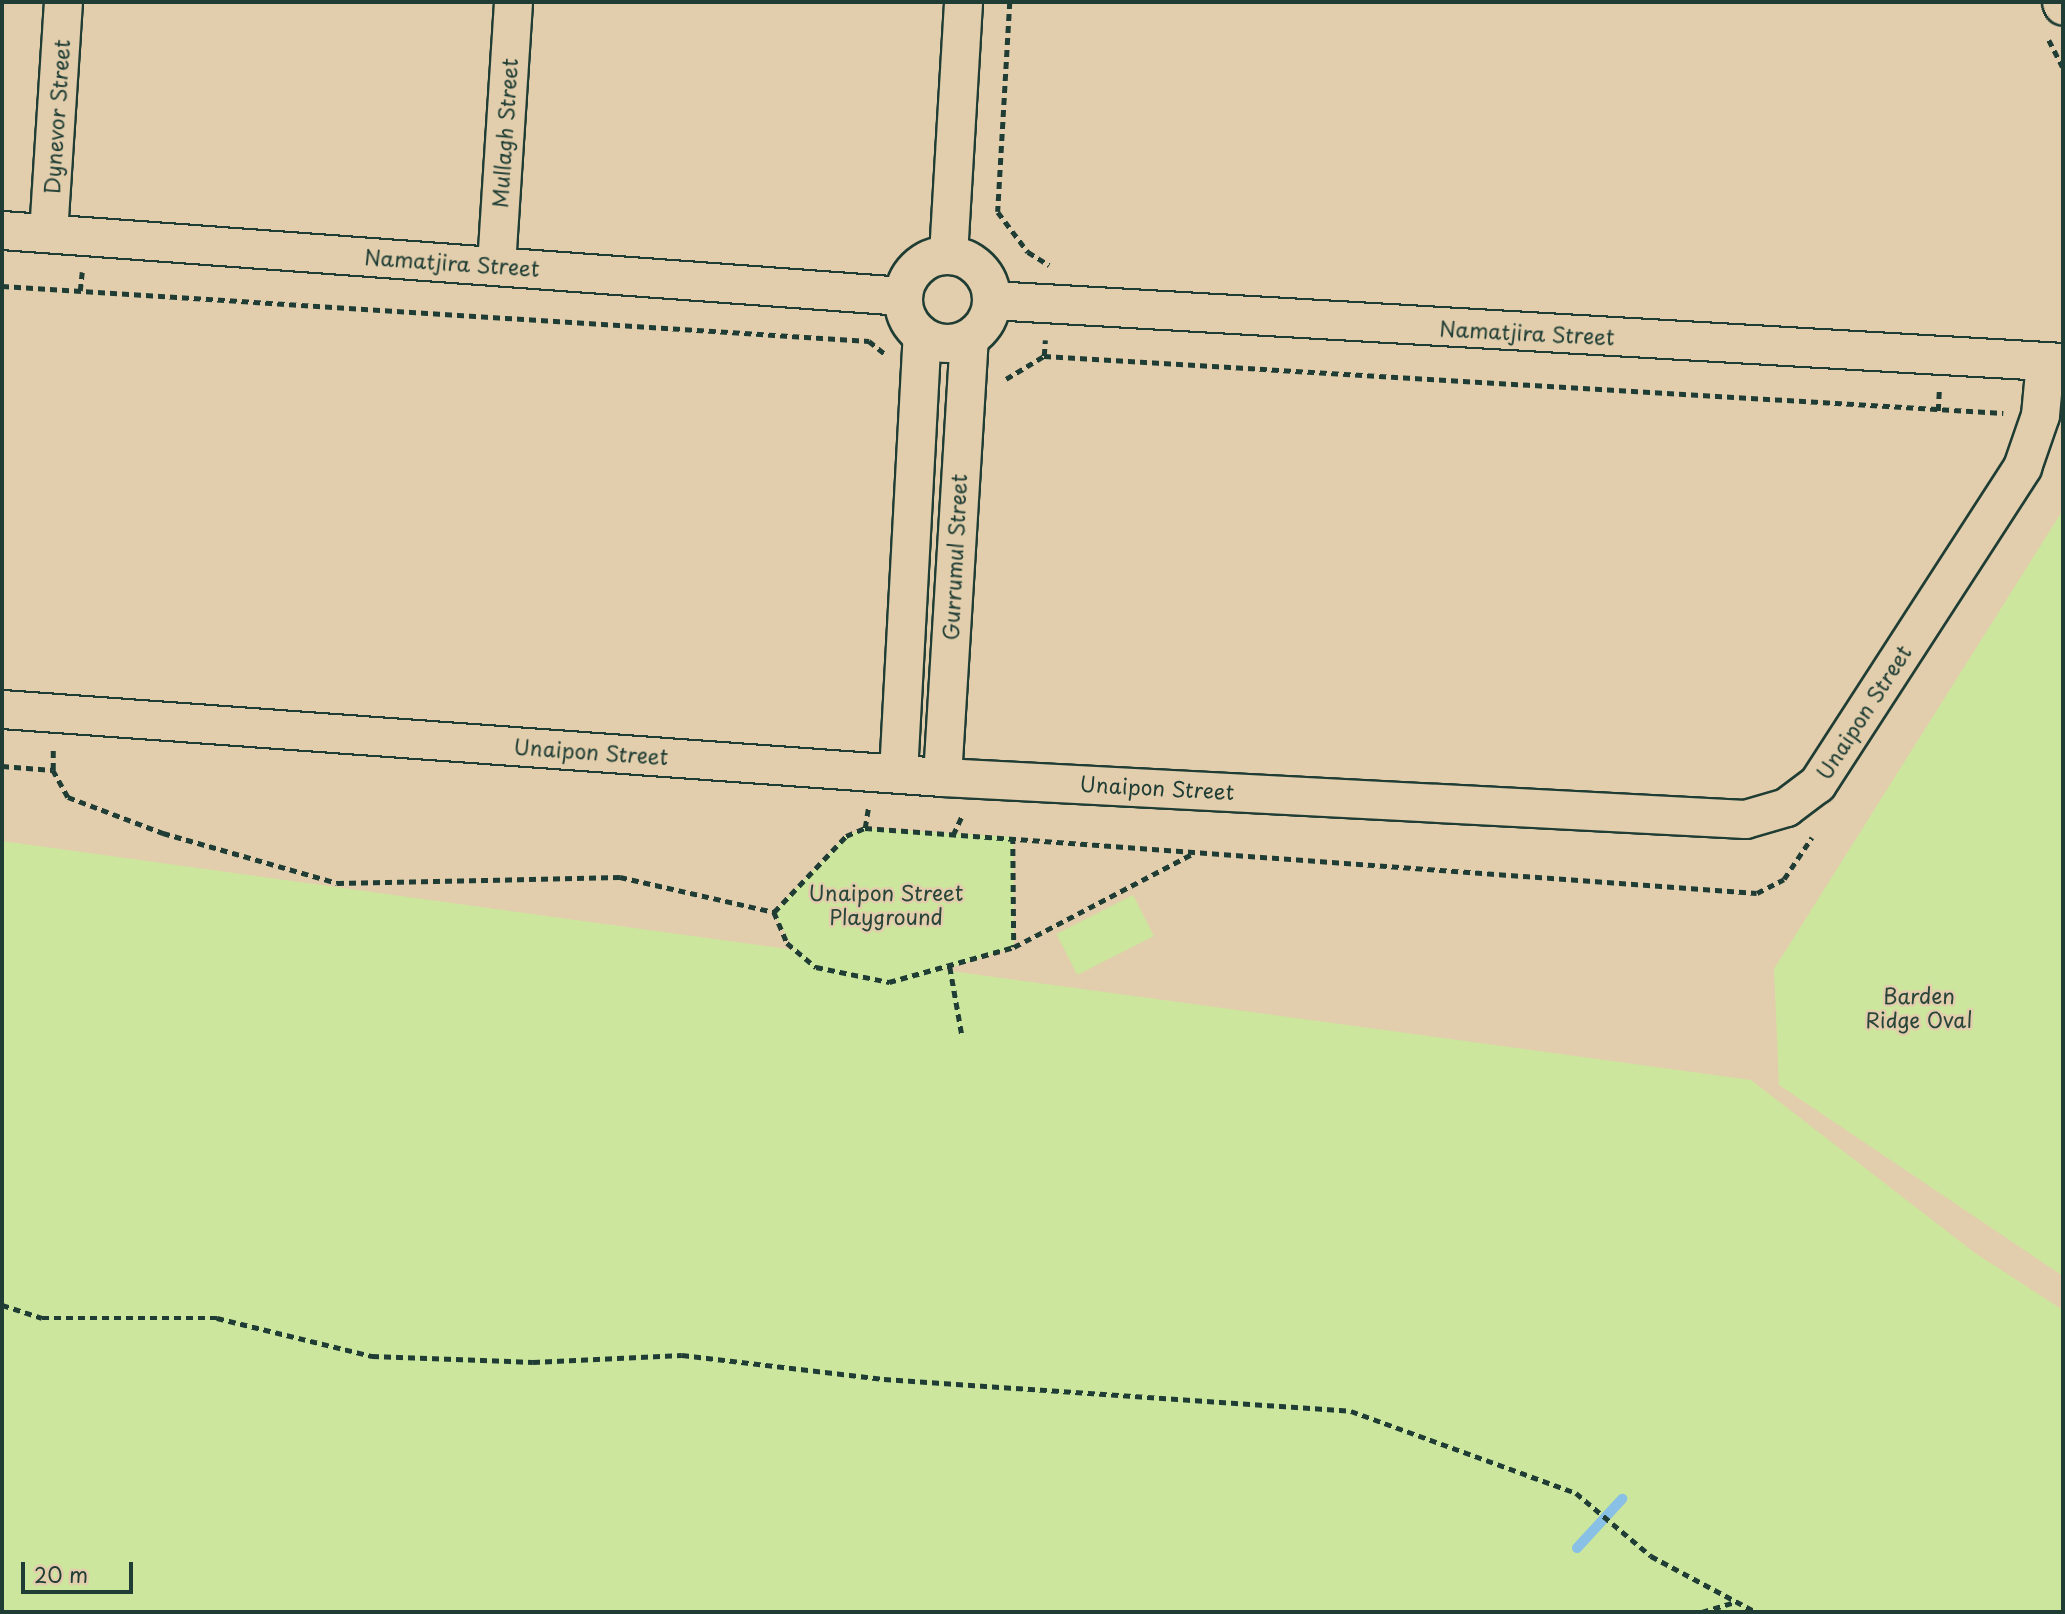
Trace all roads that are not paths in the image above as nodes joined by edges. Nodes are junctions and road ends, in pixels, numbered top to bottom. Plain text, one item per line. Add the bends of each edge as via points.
1 (63, 2) edge
2 (513, 2) edge
3 (963, 2) edge
4 (2, 230) edge
5 (48, 233) junction
6 (948, 255) junction
7 (496, 265) junction
8 (903, 296) junction
9 (992, 300) junction
10 (922, 336) junction
11 (969, 338) junction
12 (2054, 362) edge
13 (2, 709) edge
14 (898, 773) junction
15 (943, 777) junction

1 - 5 street, Dynevor Street
2 - 7 street, Mullagh Street
3 - 6 street
4 - 5 street, Namatjira Street
5 - 7 street, Namatjira Street
6 - 8 street via 922,262
6 - 9 street via 984,274
7 - 8 street, Namatjira Street
8 - 10 street via 908,318
9 - 11 street via 980,328
9 - 12 street, Namatjira Street
10 - 11 street via 945,344
10 - 14 street, Gurrumul Street
11 - 15 street, Gurrumul Street
12 - 15 street, Unaipon Street via 2022,467 1817,784 1786,807 1745,819
13 - 14 street, Unaipon Street
14 - 15 street, Unaipon Street

